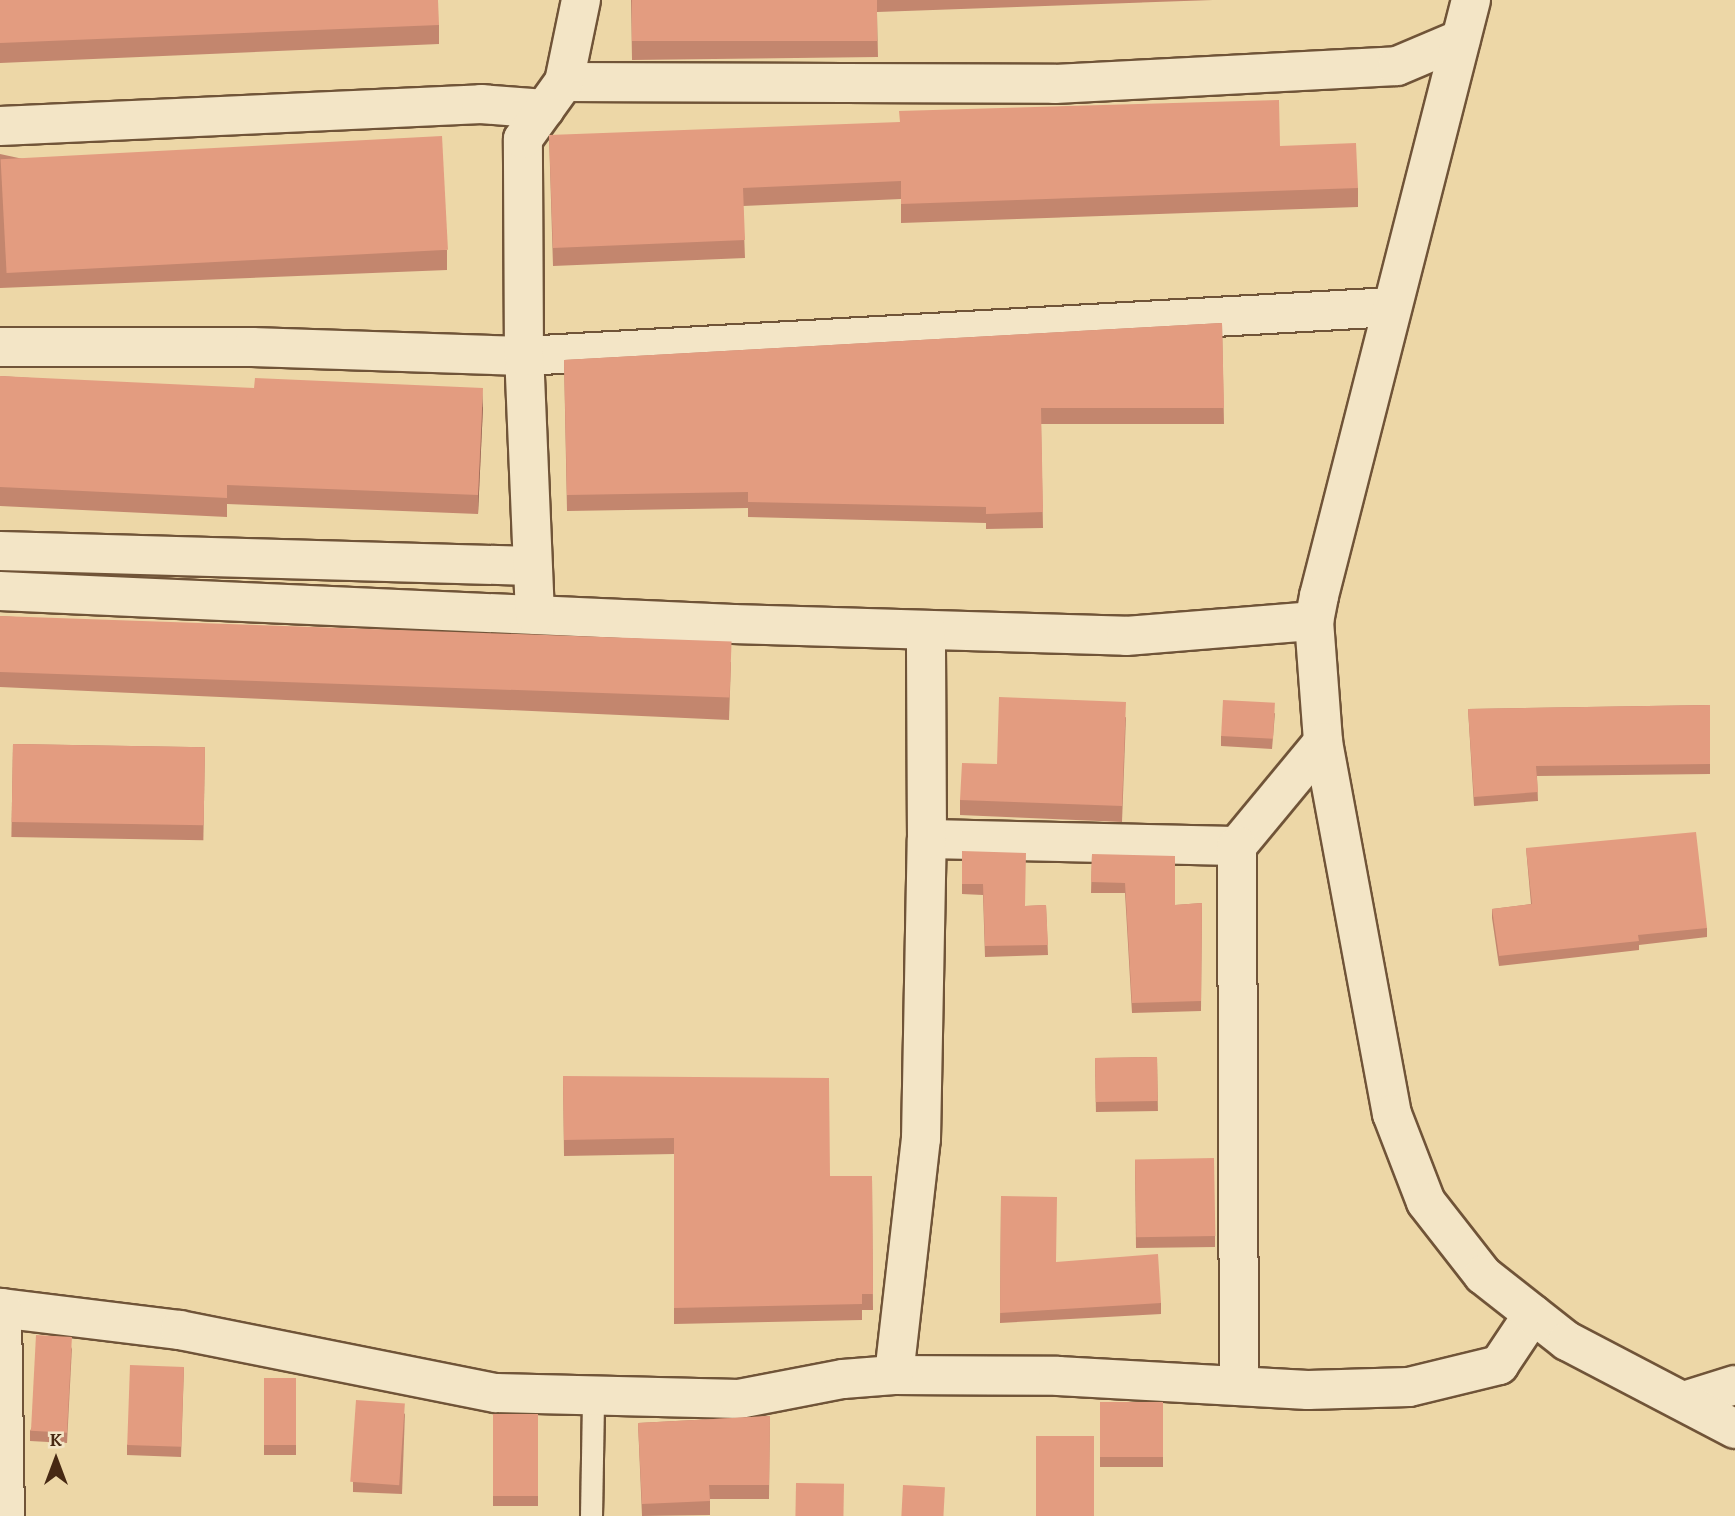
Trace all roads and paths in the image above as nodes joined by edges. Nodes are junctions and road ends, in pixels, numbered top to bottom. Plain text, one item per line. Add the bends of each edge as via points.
1 (581, 0) edge
2 (1471, 0) edge
3 (1461, 39) junction
4 (554, 96) junction
5 (0, 126) edge
6 (1391, 307) junction
7 (0, 346) edge
8 (524, 356) junction
9 (0, 551) edge
10 (531, 566) junction
11 (0, 590) edge
12 (535, 615) junction
13 (1314, 621) junction
14 (926, 630) junction
15 (1322, 742) junction
16 (927, 839) junction
17 (1237, 846) junction
18 (1, 1308) edge
19 (1533, 1314) junction
20 (894, 1375) junction
21 (1735, 1385) edge
22 (1239, 1386) junction
23 (593, 1396) junction
24 (1684, 1401) junction
25 (1735, 1429) edge
26 (5, 1516) edge
27 (591, 1516) edge

1 - 4 street
2 - 3 street
3 - 4 street via 1397,66 1055,84
3 - 6 street
4 - 5 street via 481,104
4 - 8 street via 523,139
6 - 8 street
6 - 13 street via 1331,532
7 - 8 street via 252,346
8 - 10 street
9 - 10 street
10 - 12 street
11 - 12 street
12 - 14 street
13 - 14 street via 1126,636
13 - 15 street
14 - 16 street
15 - 17 street
15 - 19 street via 1392,1114 1426,1202 1483,1275
16 - 17 street
16 - 20 street via 921,1139
17 - 22 street
18 - 23 street via 180,1329 496,1393
18 - 26 street
19 - 22 street via 1499,1365 1409,1387
19 - 24 street via 1567,1341
20 - 22 street via 1058,1376
20 - 23 street via 843,1379 739,1399
21 - 24 street
23 - 27 lane
24 - 25 street

